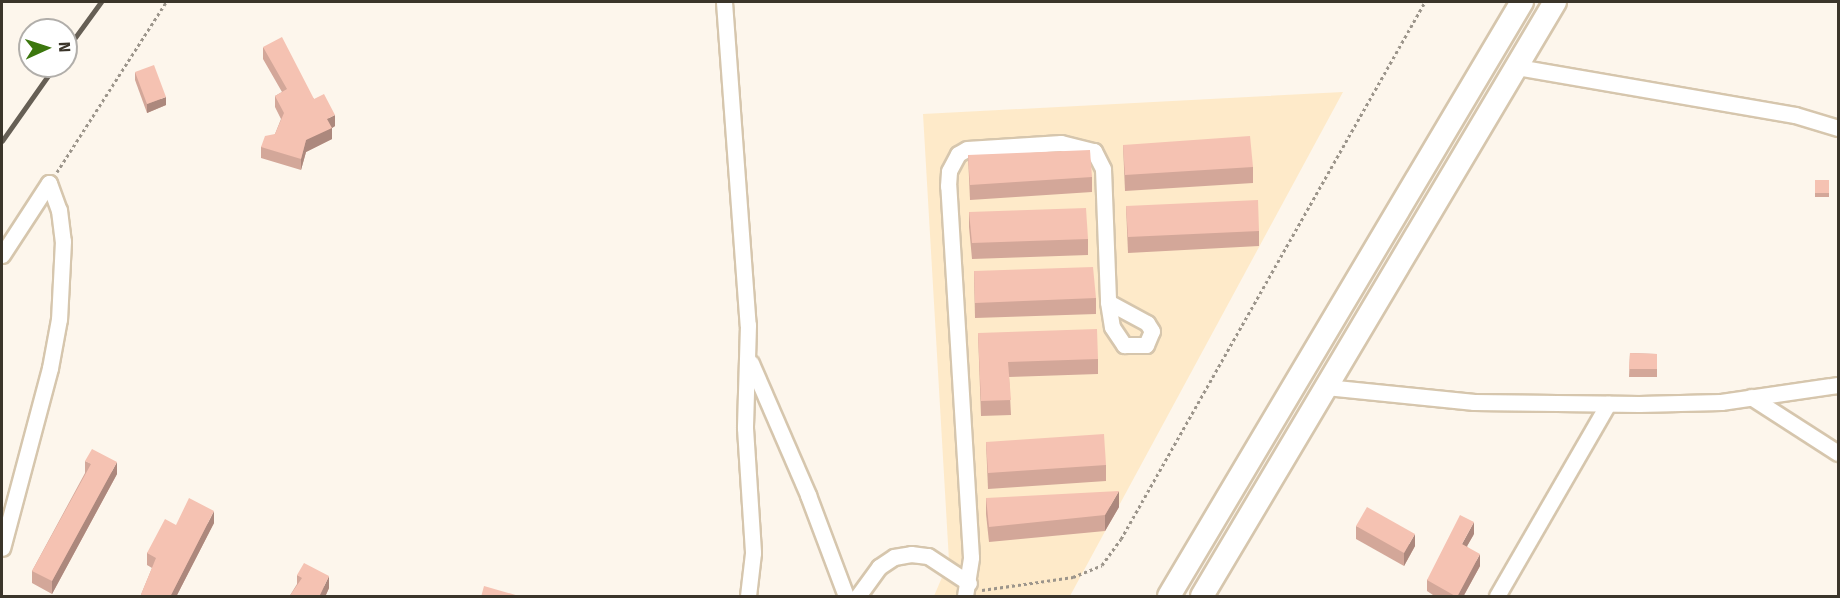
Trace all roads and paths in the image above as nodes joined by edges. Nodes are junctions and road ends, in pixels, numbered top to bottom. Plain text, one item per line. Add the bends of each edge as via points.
1 (166, 2) edge
2 (724, 2) edge
3 (1425, 2) edge
4 (1522, 2) edge
5 (1555, 2) edge
6 (1516, 67) junction
7 (1839, 128) edge
8 (49, 183) junction
9 (2, 255) edge
10 (1108, 302) dead end
11 (748, 356) junction
12 (1839, 385) edge
13 (1326, 387) junction
14 (1751, 398) junction
15 (1608, 404) junction
16 (1839, 453) edge
17 (2, 548) edge
18 (967, 590) edge
19 (748, 597) edge
20 (846, 597) edge
21 (858, 597) edge
22 (1169, 597) edge
23 (1202, 597) edge
24 (1497, 597) edge

1 - 8 path
2 - 11 street
3 - 18 path via 1121,538 1102,565 1073,577
4 - 22 highway
5 - 6 highway
6 - 7 street via 1796,115
6 - 13 highway
8 - 9 street
8 - 17 street via 59,210 63,241 59,319 50,368
10 - 18 street via 1103,170 1094,151 1061,143 967,149 958,154 949,171 948,186
11 - 19 street via 745,428 753,553
11 - 20 street via 808,495
12 - 14 street
13 - 15 street via 1463,402
13 - 23 highway
14 - 15 street
14 - 16 street
15 - 24 street
18 - 21 street via 928,556 911,554 879,567

